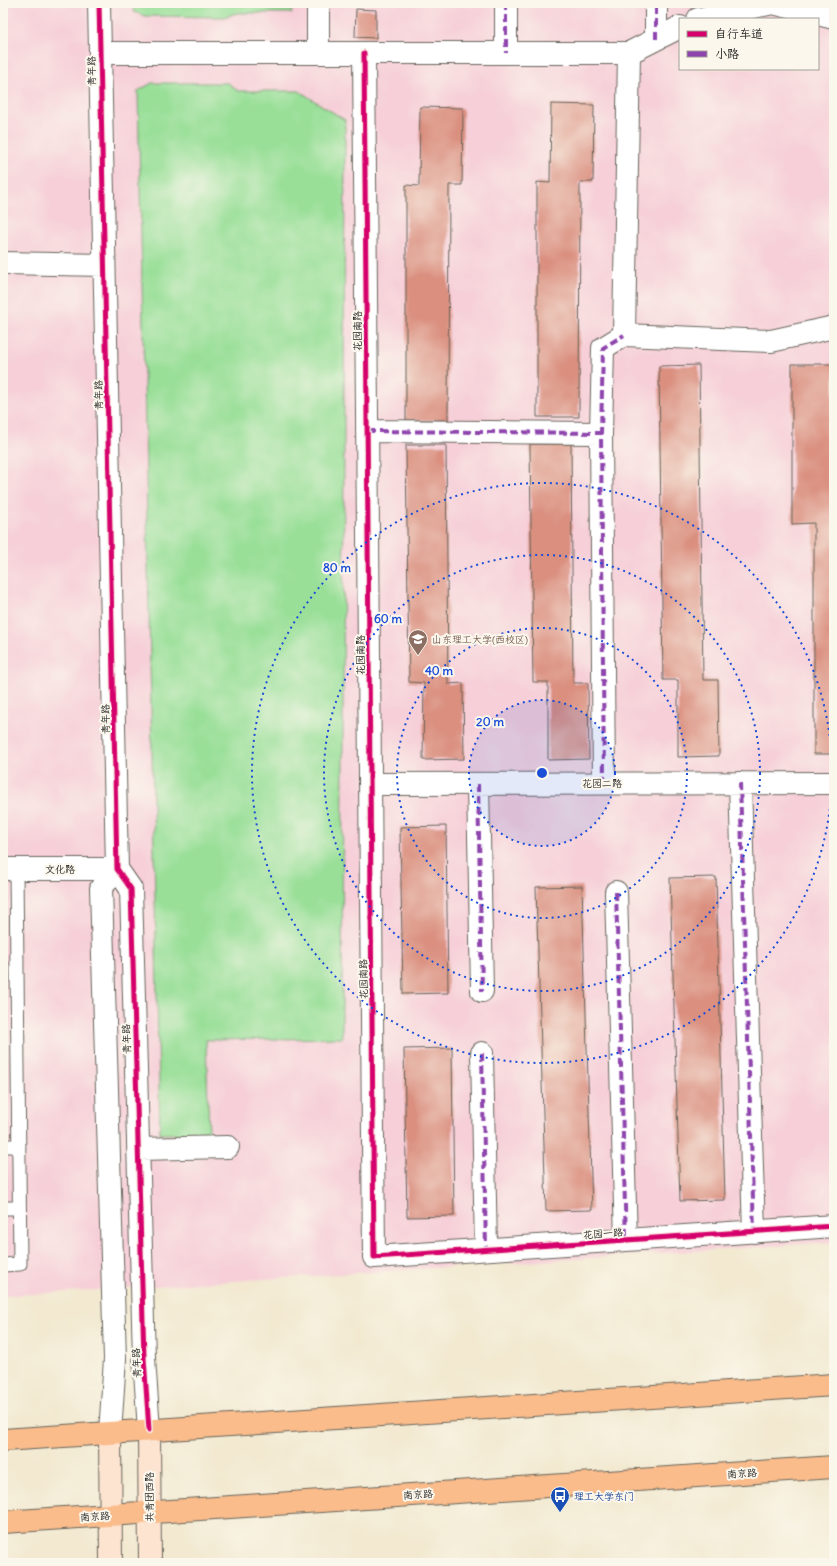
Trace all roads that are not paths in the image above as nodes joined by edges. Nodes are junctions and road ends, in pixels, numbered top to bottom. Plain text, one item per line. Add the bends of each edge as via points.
1 (99, 3) edge
2 (318, 3) edge
3 (506, 3) edge
4 (656, 3) edge
5 (756, 5) edge
6 (702, 18) edge
7 (834, 18) edge
8 (679, 28) edge
9 (656, 39) junction
10 (318, 52) junction
11 (100, 53) junction
12 (364, 53) junction
13 (506, 53) junction
14 (629, 53) junction
15 (3, 263) edge
16 (104, 265) junction
17 (834, 327) edge
18 (624, 334) junction
19 (367, 431) junction
20 (602, 433) junction
21 (604, 783) junction
22 (740, 783) junction
23 (834, 783) edge
24 (370, 784) junction
25 (478, 784) junction
26 (117, 869) junction
27 (10, 870) edge
28 (616, 892) dead end
29 (482, 991) dead end
30 (482, 1053) dead end
31 (3, 1146) edge
32 (19, 1146) junction
33 (228, 1147) dead end
34 (139, 1149) junction
35 (3, 1208) edge
36 (19, 1208) junction
37 (834, 1226) edge
38 (754, 1232) junction
39 (626, 1240) junction
40 (486, 1250) junction
41 (374, 1257) joint
42 (3, 1264) edge
43 (834, 1385) edge
44 (149, 1430) junction
45 (110, 1433) junction
46 (3, 1440) edge
47 (834, 1467) edge
48 (149, 1512) junction
49 (111, 1515) junction
50 (3, 1522) edge
51 (111, 1563) edge
52 (150, 1563) edge

1 - 11 street, 青年路
2 - 10 street
3 - 13 street
4 - 9 street
5 - 6 street
5 - 7 street via 773,3
8 - 9 street
9 - 14 street
10 - 11 street
10 - 12 street
11 - 16 street, 青年路
12 - 13 street
12 - 19 street, 花园南路
13 - 14 street
14 - 18 street
15 - 16 street
16 - 26 street, 青年路
17 - 18 street via 771,340
18 - 20 street via 603,348
19 - 20 street
19 - 24 street, 花园南路
20 - 21 street
21 - 22 street, 花园二路
21 - 25 street, 花园二路
22 - 23 street, 花园二路
22 - 38 street
24 - 25 street, 花园二路
24 - 41 street, 花园南路
25 - 29 street
26 - 27 street, 文化路
26 - 34 street, 青年路 via 131,889
26 - 45 street, 青年路 via 101,888 115,1359
27 - 32 lane
28 - 39 street
30 - 40 street
31 - 32 lane
32 - 36 lane
33 - 34 street
34 - 44 street, 青年路 via 144,1350
35 - 36 lane
36 - 42 lane via 20,1264
37 - 38 street, 花园一路
38 - 39 street, 花园一路
39 - 40 street, 花园一路
40 - 41 street, 花园一路
43 - 44 main road
44 - 45 main road
44 - 48 main road, 共青团西路
45 - 46 main road
45 - 49 main road
47 - 48 main road, 南京路
48 - 49 main road, 南京路
48 - 52 main road, 共青团西路
49 - 50 main road, 南京路
49 - 51 main road

